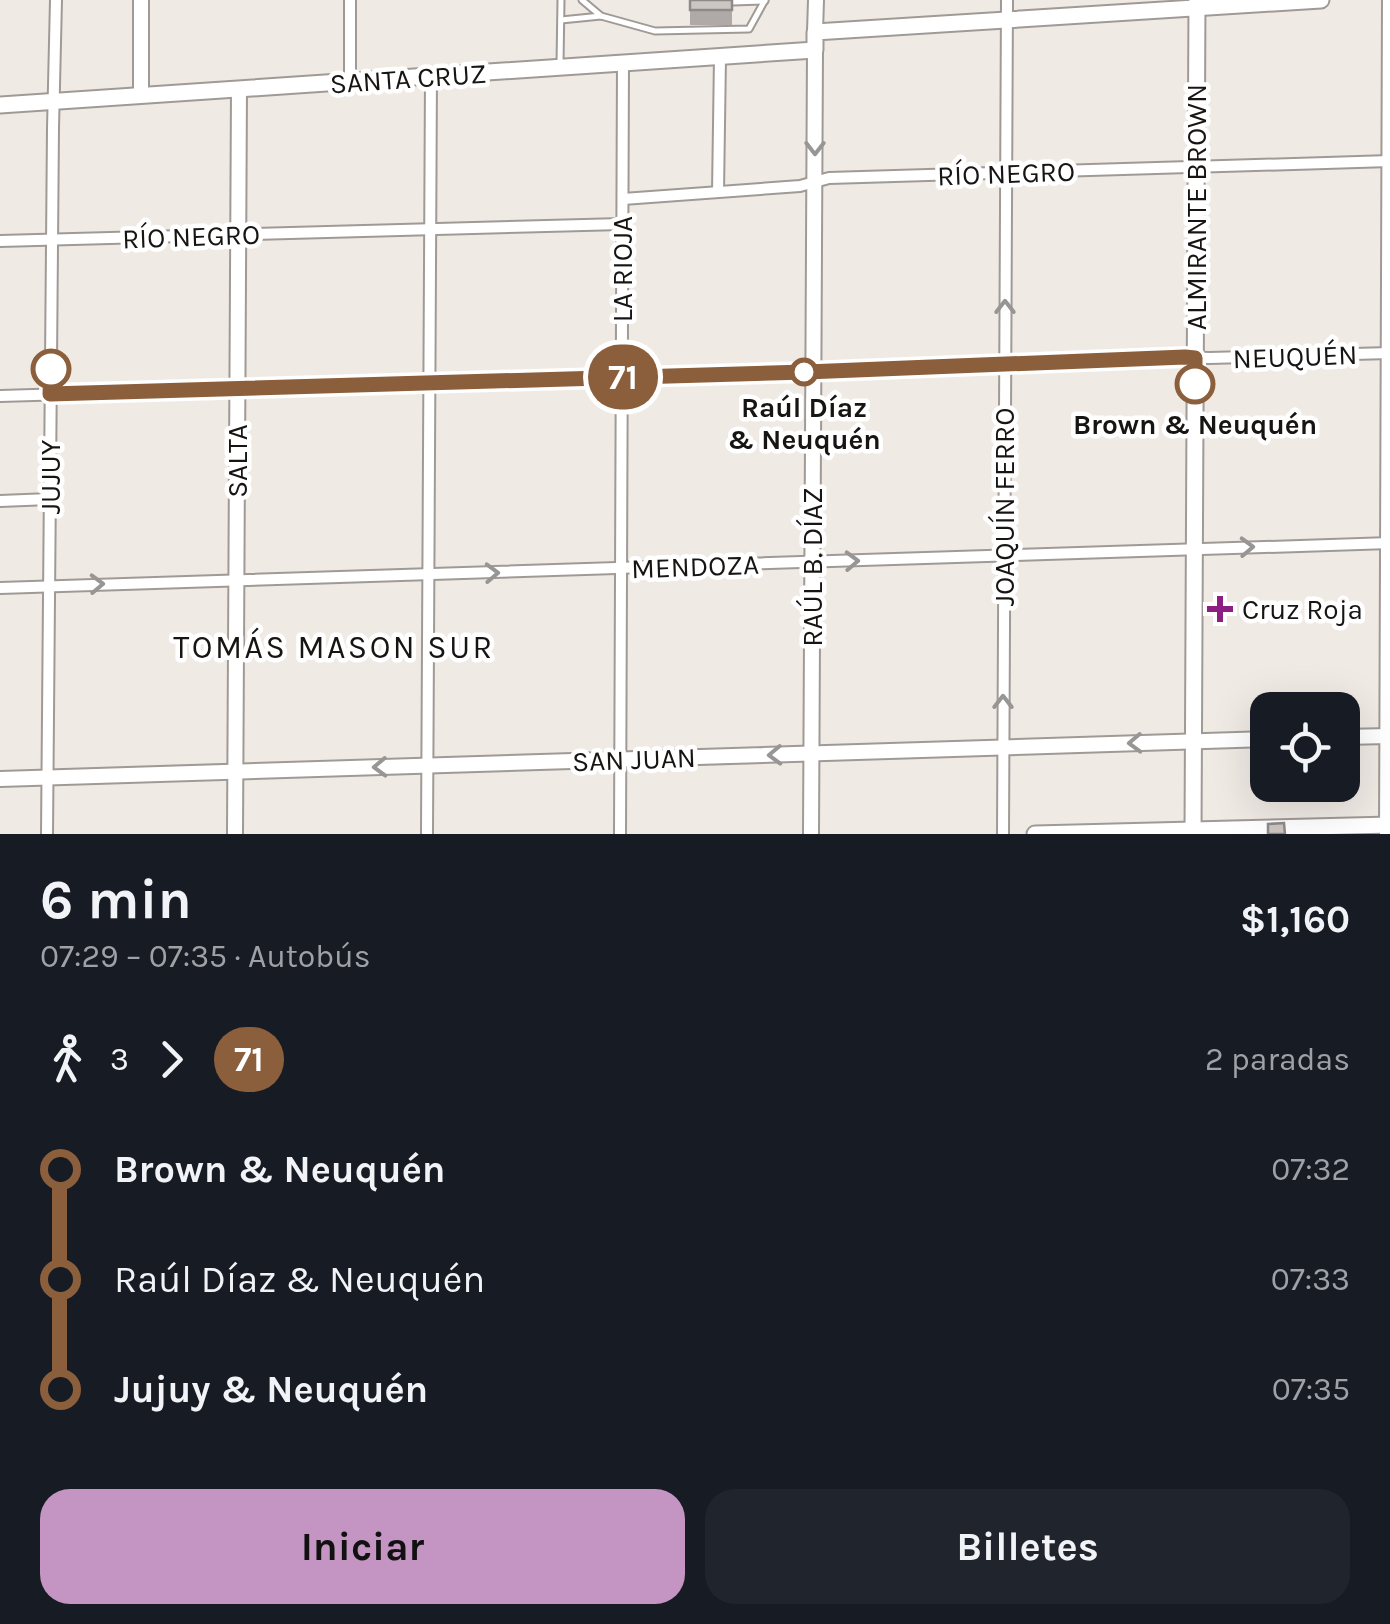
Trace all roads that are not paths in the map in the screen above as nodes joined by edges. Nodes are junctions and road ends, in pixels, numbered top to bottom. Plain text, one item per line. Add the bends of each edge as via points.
1 (56, 0) edge
2 (141, 0) edge
3 (350, 0) edge
4 (561, 0) edge
5 (582, 0) edge
6 (816, 0) edge
7 (1007, 0) edge
8 (1321, 0) edge
9 (1388, 0) edge
10 (765, 1) edge
11 (732, 2) edge
12 (1197, 4) edge
13 (601, 16) junction
14 (561, 20) junction
15 (1007, 20) junction
16 (816, 32) junction
17 (815, 50) junction
18 (720, 57) junction
19 (623, 63) junction
20 (560, 67) junction
21 (431, 76) junction
22 (350, 82) junction
23 (240, 89) junction
24 (140, 96) junction
25 (54, 101) junction
26 (0, 105) edge
27 (1389, 162) edge
28 (1196, 167) junction
29 (1006, 173) junction
30 (814, 182) junction
31 (718, 192) junction
32 (622, 199) junction
33 (622, 224) junction
34 (430, 229) junction
35 (239, 234) junction
36 (52, 240) junction
37 (0, 241) edge
38 (1388, 354) edge
39 (1195, 358) junction
40 (1005, 364) junction
41 (813, 372) junction
42 (622, 378) junction
43 (430, 383) junction
44 (238, 389) junction
45 (50, 394) junction
46 (0, 396) edge
47 (50, 498) junction
48 (0, 500) edge
49 (1388, 543) edge
50 (1194, 549) junction
51 (1004, 556) junction
52 (812, 562) junction
53 (621, 569) junction
54 (428, 575) junction
55 (237, 580) junction
56 (49, 586) junction
57 (0, 588) edge
58 (1388, 736) edge
59 (1360, 737) edge
60 (1250, 740) edge
61 (1194, 742) junction
62 (1003, 748) junction
63 (811, 754) junction
64 (620, 759) junction
65 (427, 766) junction
66 (236, 771) junction
67 (47, 777) junction
68 (0, 778) edge
69 (1387, 828) edge
70 (1193, 832) edge
71 (47, 834) edge
72 (236, 834) edge
73 (427, 834) edge
74 (620, 834) edge
75 (811, 834) edge
76 (1003, 834) edge
77 (1035, 834) edge

1 - 25 street, JUJUY
2 - 24 street
3 - 22 street
4 - 14 lane
5 - 13 lane
6 - 16 street, RAÚL B. DÍAZ
7 - 15 street, JOAQUÍN FERRO
8 - 12 main road
9 - 27 street
10 - 11 lane
10 - 13 lane via 749,29 656,31
12 - 15 main road
12 - 28 main road, ALMIRANTE BROWN
13 - 14 lane
14 - 20 lane
15 - 16 main road
15 - 29 street, JOAQUÍN FERRO
16 - 17 main road, RAÚL B. DÍAZ
17 - 18 main road, SANTA CRUZ
17 -> 30 street, RAÚL B. DÍAZ
18 - 19 main road, SANTA CRUZ
18 - 31 street
19 - 20 main road, SANTA CRUZ
19 - 32 street, LA RIOJA
20 - 21 main road, SANTA CRUZ
21 - 22 main road, SANTA CRUZ
21 - 34 street
22 - 23 main road, SANTA CRUZ
23 - 24 main road, SANTA CRUZ
23 - 35 street, SALTA
24 - 25 main road, SANTA CRUZ
25 - 26 main road, SANTA CRUZ
25 - 36 street, JUJUY
27 - 28 street, RÍO NEGRO
27 - 38 street
28 - 29 street, RÍO NEGRO
28 - 39 main road, ALMIRANTE BROWN
29 - 30 street, RÍO NEGRO
40 -> 29 street, JOAQUÍN FERRO
30 - 31 street, RÍO NEGRO
30 - 41 street, RAÚL B. DÍAZ
31 - 32 street, RÍO NEGRO
32 - 33 street, LA RIOJA
33 - 34 street, RÍO NEGRO
33 - 42 street, LA RIOJA
34 - 35 street, RÍO NEGRO
34 - 43 street
35 - 36 street, RÍO NEGRO
35 - 44 street, SALTA
36 - 37 street, RÍO NEGRO
36 - 45 street, JUJUY
38 - 39 street, NEUQUÉN
38 - 49 street
39 - 40 street, NEUQUÉN
39 - 50 main road, ALMIRANTE BROWN
40 - 41 street, NEUQUÉN
40 - 51 street, JOAQUÍN FERRO
41 - 42 street, NEUQUÉN
41 - 52 street, RAÚL B. DÍAZ
42 - 43 street, NEUQUÉN
42 - 53 street, LA RIOJA
43 - 44 street, NEUQUÉN
43 - 54 street
44 - 45 street, NEUQUÉN
44 - 55 street, SALTA
45 - 46 street, NEUQUÉN
45 - 47 street, JUJUY
47 - 48 street
47 - 56 street, JUJUY
50 -> 49 street, MENDOZA
49 - 58 street
50 - 51 street, MENDOZA
50 - 61 main road, ALMIRANTE BROWN
52 -> 51 street, MENDOZA
62 -> 51 street, JOAQUÍN FERRO
52 - 53 street, MENDOZA
52 - 63 street, RAÚL B. DÍAZ
54 -> 53 street, MENDOZA
53 - 64 street, LA RIOJA
54 - 55 street, MENDOZA
54 - 65 street
56 -> 55 street, MENDOZA
55 - 66 street, SALTA
56 - 57 street, MENDOZA
56 - 67 street, JUJUY
58 - 59 street
58 - 69 street
60 - 61 street, SAN JUAN
61 -> 62 street, SAN JUAN
61 - 70 main road, ALMIRANTE BROWN
62 - 63 street, SAN JUAN
62 - 76 street, JOAQUÍN FERRO
63 -> 64 street, SAN JUAN
63 - 75 street, RAÚL B. DÍAZ
64 - 65 street, SAN JUAN
64 - 74 street, LA RIOJA
65 -> 66 street, SAN JUAN
65 - 73 street
66 - 67 street, SAN JUAN
66 - 72 street, SALTA
67 - 68 street, SAN JUAN
67 - 71 street, JUJUY
69 - 70 main road
70 - 77 main road

